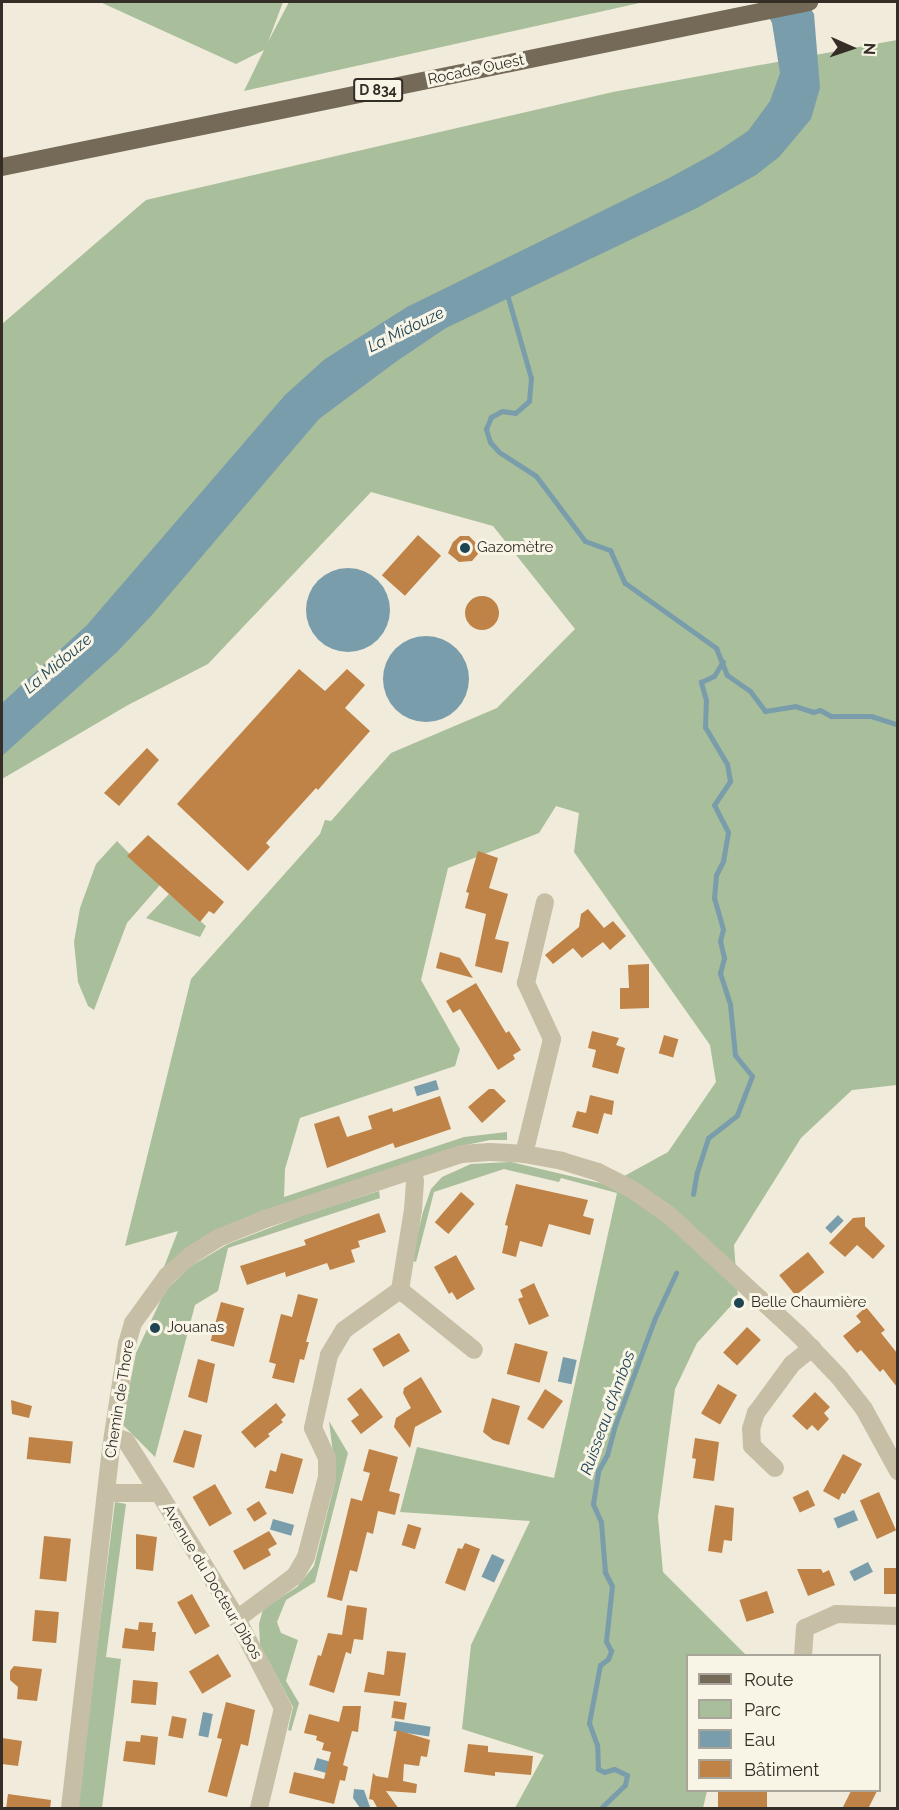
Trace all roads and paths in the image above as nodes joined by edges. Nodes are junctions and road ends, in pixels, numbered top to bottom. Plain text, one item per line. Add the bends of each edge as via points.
1 (809, 2) edge
2 (2, 167) edge
3 (545, 902) dead end
4 (525, 1154) junction
5 (412, 1170) junction
6 (400, 1290) junction
7 (812, 1348) junction
8 (474, 1350) dead end
9 (113, 1436) junction
10 (775, 1468) dead end
11 (897, 1472) edge
12 (107, 1493) junction
13 (159, 1493) junction
14 (897, 1616) edge
15 (237, 1619) junction
16 (803, 1654) edge
17 (70, 1809) edge
18 (259, 1809) edge

1 - 2 main road, Rocade Ouest / D 834
3 - 4 street via 526,983 552,1039
4 - 5 street, Chemin de Thore via 461,1154
4 - 7 street, Chemin de Thore via 562,1161 630,1188 683,1228
5 - 6 street via 416,1181
5 - 9 street, Chemin de Thore via 218,1238 167,1276 133,1323 126,1344
6 - 8 street
6 - 15 street via 344,1330 329,1355 313,1428 327,1458 327,1477 306,1557 295,1576
7 - 10 street via 792,1364 756,1413 751,1429 752,1446
7 - 11 street, Chemin de Thore via 864,1409
9 - 12 street, Chemin de Thore
9 - 13 street, Avenue du Docteur Dibos via 126,1441
12 - 13 street, Avenue du Docteur Dibos
12 - 17 street, Chemin de Thore
13 - 15 street, Avenue du Docteur Dibos
14 - 16 street via 836,1614 805,1628
15 - 18 street, Avenue du Docteur Dibos via 283,1708

